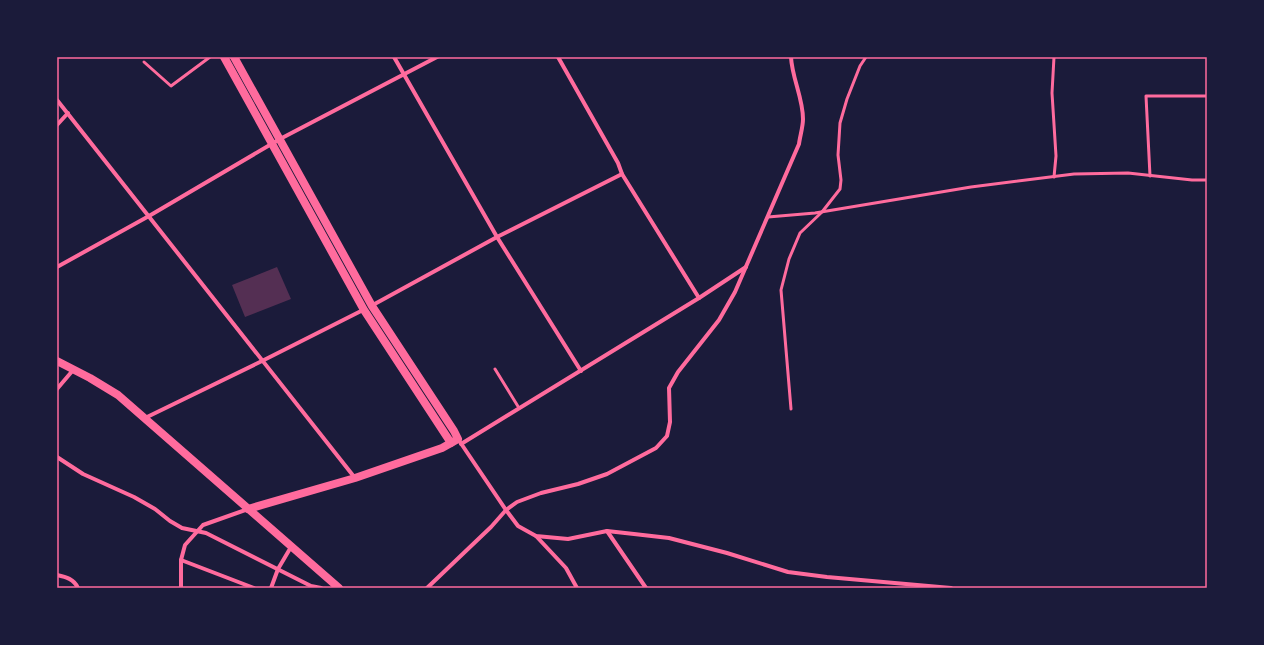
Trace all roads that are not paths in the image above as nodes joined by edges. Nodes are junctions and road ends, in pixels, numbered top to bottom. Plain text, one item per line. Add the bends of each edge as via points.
1 (210, 57) edge
2 (224, 57) edge
3 (234, 57) edge
4 (394, 57) edge
5 (437, 57) edge
6 (558, 57) edge
7 (791, 57) edge
8 (866, 57) edge
9 (1054, 57) edge
10 (144, 62) dead end
11 (405, 75) junction
12 (1207, 96) edge
13 (57, 100) edge
14 (68, 113) junction
15 (57, 125) edge
16 (280, 139) junction
17 (272, 144) junction
18 (622, 174) junction
19 (1150, 176) junction
20 (1054, 177) junction
21 (1207, 180) edge
22 (822, 212) junction
23 (149, 216) junction
24 (768, 218) junction
25 (497, 237) junction
26 (57, 267) edge
27 (747, 267) junction
28 (699, 298) junction
29 (372, 306) junction
30 (364, 310) junction
31 (57, 361) edge
32 (262, 361) junction
33 (74, 369) junction
34 (495, 369) dead end
35 (581, 371) junction
36 (57, 389) edge
37 (519, 408) junction
38 (791, 409) dead end
39 (144, 418) junction
40 (457, 442) junction
41 (57, 457) edge
42 (355, 478) junction
43 (248, 509) junction
44 (506, 510) junction
45 (196, 532) junction
46 (607, 532) junction
47 (536, 536) junction
48 (291, 547) junction
49 (181, 560) junction
50 (278, 569) junction
51 (57, 575) edge
52 (78, 588) edge
53 (181, 588) edge
54 (254, 588) edge
55 (271, 588) edge
56 (321, 588) edge
57 (339, 588) edge
58 (427, 588) edge
59 (577, 588) edge
60 (646, 588) edge
61 (951, 588) edge

1 - 10 lane via 171,86
2 - 17 main road
3 - 16 main road
4 - 11 street
5 - 11 street
6 - 18 street
7 - 24 street via 803,119 799,144
8 - 22 lane via 860,66 840,123 840,190
9 - 20 lane
11 - 16 street
11 - 25 street
12 - 19 lane via 1146,96
13 - 14 street
14 - 15 street
14 - 23 street
16 - 17 street
16 - 29 main road
17 - 23 street
17 - 30 main road
18 - 25 street
18 - 28 street
19 - 20 lane via 1128,173
19 - 21 lane
20 - 22 lane via 971,187
22 - 24 lane
22 - 38 lane via 800,233 788,259 781,290
23 - 26 street
23 - 32 street
24 - 27 street
25 - 29 street
25 - 35 street
27 - 28 street
27 - 44 street via 719,320 678,372 669,388 670,422 667,436 656,448 607,474 541,493 517,502
28 - 35 street
29 - 30 street
29 - 40 main road via 454,431
30 - 32 street
30 - 40 main road
31 - 33 main road
32 - 39 street
32 - 42 street
33 - 36 street
33 - 39 main road via 118,395
34 - 37 lane
35 - 37 street
37 - 40 street
39 - 43 main road
40 - 42 main road
40 - 44 street
41 - 45 street via 83,474 134,497 182,528
42 - 43 main road
43 - 45 street via 203,525
43 - 48 main road
44 - 47 street via 518,526
44 - 58 street
45 - 49 street via 185,545
45 - 50 street via 206,533
46 - 47 street via 568,539
46 - 60 street
46 - 61 street via 669,538 788,572
47 - 59 street via 566,568
48 - 50 street
48 - 57 main road
49 - 53 street
49 - 54 street
50 - 55 street
50 - 56 street via 311,586
51 - 52 street via 75,582

